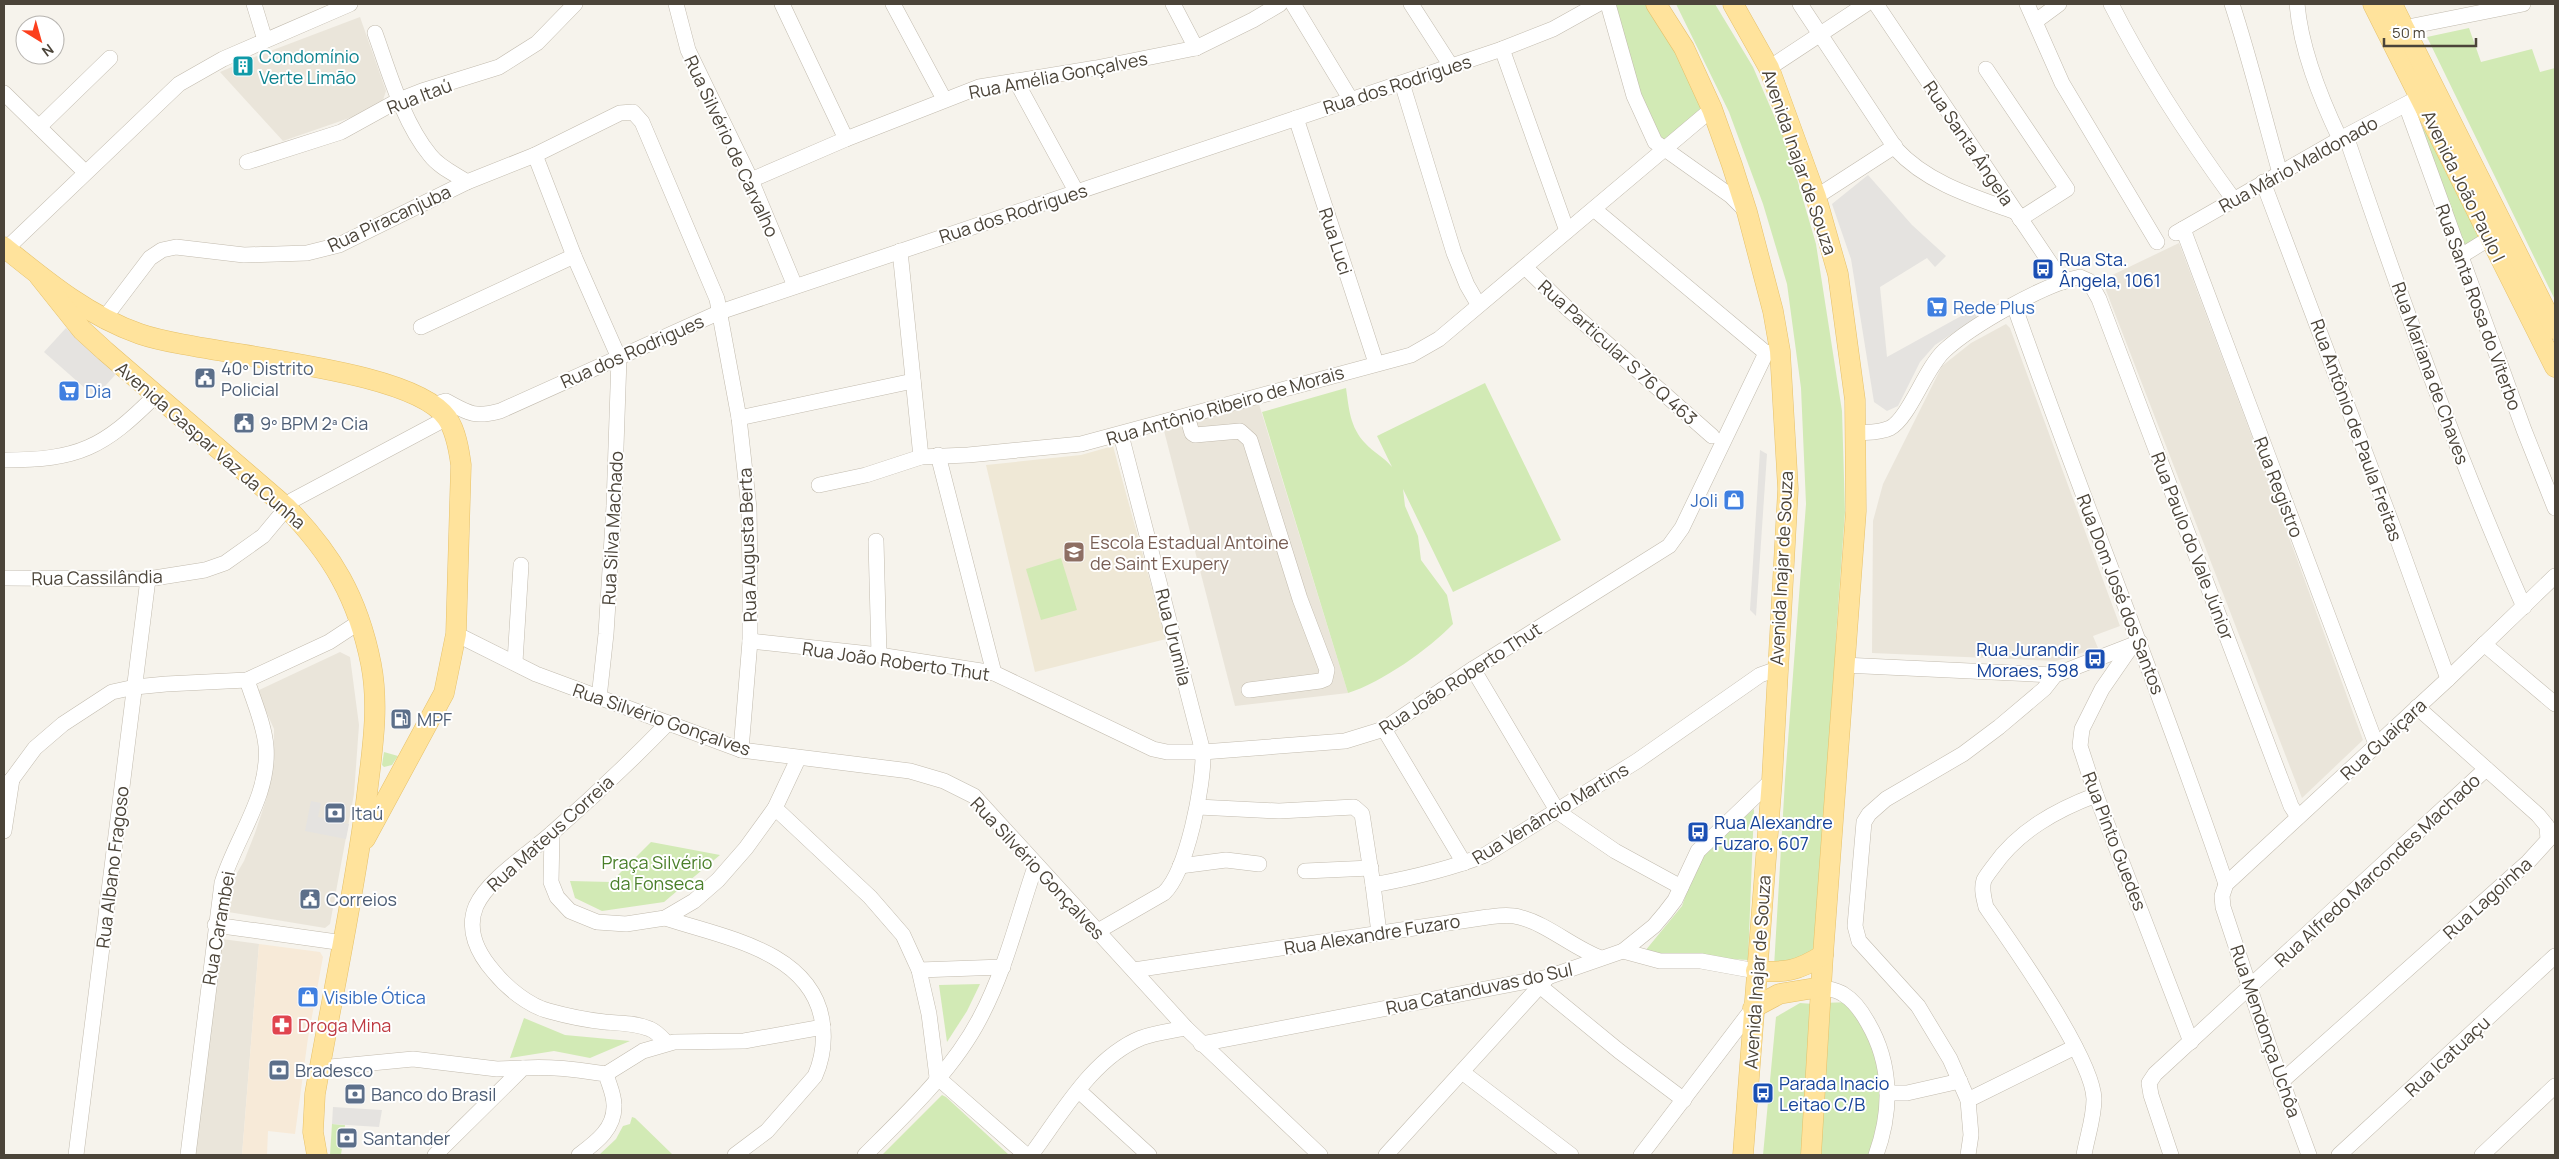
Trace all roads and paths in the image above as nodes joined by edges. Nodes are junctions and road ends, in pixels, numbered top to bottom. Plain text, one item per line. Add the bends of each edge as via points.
1 (254, 4) edge
2 (350, 4) edge
3 (575, 4) edge
4 (676, 4) edge
5 (782, 4) edge
6 (897, 4) edge
7 (1173, 4) edge
8 (1280, 4) edge
9 (1293, 4) edge
10 (1411, 4) edge
11 (1608, 4) edge
12 (1656, 4) edge
13 (1733, 4) edge
14 (1800, 4) edge
15 (1866, 4) edge
16 (1876, 4) edge
17 (2027, 4) edge
18 (2059, 4) edge
19 (2111, 4) edge
20 (2232, 4) edge
21 (2297, 4) edge
22 (2373, 4) edge
23 (2392, 4) edge
24 (2523, 4) edge
25 (1589, 6) edge
26 (2036, 21) junction
27 (2403, 28) junction
28 (375, 33) dead end
29 (1820, 34) junction
30 (265, 40) junction
31 (1196, 48) junction
32 (1502, 49) junction
33 (110, 58) dead end
34 (1451, 66) junction
35 (1769, 68) junction
36 (1986, 70) dead end
37 (1016, 81) junction
38 (1402, 83) junction
39 (4, 93) edge
40 (944, 99) junction
41 (399, 100) junction
42 (1351, 100) junction
43 (2413, 101) junction
44 (1712, 109) junction
45 (633, 112) joint
46 (1296, 118) junction
47 (39, 127) junction
48 (2459, 136) junction
49 (2343, 137) junction
50 (846, 138) junction
51 (1894, 146) junction
52 (1663, 150) junction
53 (535, 155) junction
54 (247, 162) dead end
55 (85, 172) junction
56 (2280, 173) junction
57 (751, 180) junction
58 (467, 182) junction
59 (2263, 182) junction
60 (1076, 192) junction
61 (1816, 197) junction
62 (2234, 200) junction
63 (1595, 210) junction
64 (1747, 212) junction
65 (2018, 216) junction
66 (1568, 231) junction
67 (2180, 231) joint
68 (2490, 238) junction
69 (2157, 242) dead end
70 (4, 246) edge
71 (900, 250) junction
72 (574, 256) junction
73 (2461, 256) junction
74 (1525, 267) junction
75 (39, 276) junction
76 (2063, 282) junction
77 (795, 286) junction
78 (1478, 304) junction
79 (2014, 305) junction
80 (720, 312) junction
81 (103, 320) junction
82 (420, 327) dead end
83 (2555, 329) edge
84 (133, 331) junction
85 (1773, 352) junction
86 (619, 358) junction
87 (115, 360) junction
88 (1376, 363) junction
89 (2555, 367) edge
90 (913, 382) junction
91 (156, 395) junction
92 (440, 412) junction
93 (1187, 416) junction
94 (739, 418) junction
95 (1856, 433) junction
96 (1121, 435) junction
97 (1712, 436) dead end
98 (938, 455) junction
99 (921, 457) junction
100 (4, 460) edge
101 (819, 485) dead end
102 (286, 507) junction
103 (2555, 508) edge
104 (876, 541) dead end
105 (521, 565) dead end
106 (2555, 576) edge
107 (4, 578) edge
108 (148, 579) junction
109 (2524, 607) junction
110 (360, 622) junction
111 (456, 634) junction
112 (750, 641) junction
113 (2135, 644) junction
114 (2484, 644) junction
115 (879, 655) junction
116 (515, 662) junction
117 (1843, 665) junction
118 (1473, 669) junction
119 (1776, 669) junction
120 (994, 673) junction
121 (2055, 676) junction
122 (2448, 679) junction
123 (247, 680) junction
124 (135, 687) junction
125 (1249, 690) dead end
126 (599, 698) junction
127 (2555, 704) edge
128 (2417, 707) junction
129 (668, 724) junction
130 (1384, 729) junction
131 (2376, 744) junction
132 (741, 750) junction
133 (1203, 752) junction
134 (798, 759) junction
135 (2486, 769) junction
136 (369, 777) junction
137 (1772, 780) junction
138 (8, 783) edge
139 (395, 783) junction
140 (2096, 795) junction
141 (1198, 807) junction
142 (774, 808) junction
143 (1558, 812) junction
144 (2298, 817) junction
145 (4, 831) edge
146 (552, 833) junction
147 (361, 845) junction
148 (1464, 863) junction
149 (1036, 864) junction
150 (1259, 864) dead end
151 (1180, 866) junction
152 (1371, 868) junction
153 (1305, 871) dead end
154 (2226, 884) junction
155 (1373, 885) junction
156 (1681, 887) junction
157 (665, 918) junction
158 (215, 925) junction
159 (1098, 930) junction
160 (1379, 933) junction
161 (344, 943) junction
162 (1623, 951) junction
163 (1823, 955) junction
164 (2555, 956) edge
165 (1601, 958) junction
166 (1003, 967) junction
167 (919, 970) junction
168 (1134, 970) junction
169 (1756, 971) junction
170 (1545, 982) junction
171 (1821, 987) junction
172 (2250, 988) junction
173 (1753, 1008) junction
174 (823, 1027) junction
175 (1186, 1028) junction
176 (2191, 1042) junction
177 (667, 1043) junction
178 (1201, 1044) junction
179 (2075, 1046) junction
180 (320, 1068) junction
181 (523, 1068) junction
182 (1462, 1072) junction
183 (606, 1074) junction
184 (937, 1077) junction
185 (1960, 1081) junction
186 (2281, 1082) junction
187 (2555, 1086) edge
188 (1079, 1091) junction
189 (1887, 1093) junction
190 (1684, 1100) junction
191 (1968, 1100) junction
192 (76, 1155) edge
193 (188, 1155) edge
194 (317, 1155) edge
195 (435, 1155) edge
196 (579, 1155) edge
197 (735, 1155) edge
198 (865, 1155) edge
199 (1026, 1155) edge
200 (1031, 1155) edge
201 (1149, 1155) edge
202 (1320, 1155) edge
203 (1386, 1155) edge
204 (1571, 1155) edge
205 (1641, 1155) edge
206 (1744, 1155) edge
207 (1812, 1155) edge
208 (1876, 1155) edge
209 (1968, 1155) edge
210 (2084, 1155) edge
211 (2171, 1155) edge
212 (2309, 1155) edge
213 (2339, 1155) edge
214 (2482, 1155) edge

1 - 30 street
2 - 30 street
3 - 41 street, Rua Itaú via 537,43 499,67
4 - 57 street, Rua Silvério de Carvalho via 688,50
5 - 50 street
6 - 40 street
7 - 31 street
8 - 31 street, Rua Amélia Gonçalves
9 - 42 street
10 - 34 street
11 - 52 street via 1634,96 1655,142
12 - 44 main road, Avenida Inajar de Souza via 1684,48
13 - 35 main road, Avenida Inajar de Souza
14 - 29 street
15 - 29 street
16 - 65 street, Rua Santa Ângela
17 - 26 street
18 - 26 street
19 - 62 street via 2166,102
20 - 56 street
21 - 49 street, Rua Mariana de Chaves via 2305,50
22 - 43 main road, Avenida João Paulo I
23 - 27 main road, Avenida João Paulo I
24 - 27 street
25 - 32 street, Rua dos Rodrigues via 1553,29
26 - 69 street via 2062,83
27 - 48 main road, Avenida João Paulo I
28 - 41 street
29 - 35 street
29 - 51 street
30 - 55 street via 215,62 179,84
31 - 37 street, Rua Amélia Gonçalves
32 - 34 street, Rua dos Rodrigues
32 - 66 street
33 - 47 street
34 - 38 street, Rua dos Rodrigues
35 - 61 main road, Avenida Inajar de Souza
36 - 65 street via 2067,189
37 - 40 street, Rua Amélia Gonçalves via 979,87
37 - 60 street
38 - 42 street, Rua dos Rodrigues
38 - 78 street via 1454,253
39 - 47 street
40 - 50 street, Rua Amélia Gonçalves
41 - 54 street, Rua Itaú via 342,132
41 - 58 street via 430,156
42 - 46 street, Rua dos Rodrigues
43 - 48 main road via 2429,99 2444,126
43 - 49 street, Rua Mário Maldonado
43 - 68 main road, Avenida João Paulo I
43 - 73 street, Rua Santa Rosa do Viterbo
44 - 52 street, Rua Antônio Ribeiro de Morais
44 - 64 main road, Avenida Inajar de Souza
45 - 53 street, Rua Piracanjuba via 620,113
45 - 80 street, Rua Augusta Berta via 642,122 708,275
46 - 60 street, Rua dos Rodrigues
46 - 88 street, Rua Luci
47 - 55 street
48 - 83 main road, Avenida João Paulo I
49 - 56 street, Rua Mário Maldonado
49 - 109 street, Rua Mariana de Chaves via 2456,440
50 - 57 street, Rua Amélia Gonçalves
51 - 61 street
51 - 65 street via 1920,171
52 - 63 street, Rua Antônio Ribeiro de Morais
52 - 64 street via 1730,196
53 - 58 street, Rua Piracanjuba
53 - 72 street
55 - 70 street
56 - 59 street, Rua Mário Maldonado
57 - 77 street, Rua Silvério de Carvalho
58 - 81 street, Rua Piracanjuba via 339,245 307,253 244,255 176,247 162,250 150,258
59 - 62 street, Rua Mário Maldonado
59 - 122 street, Rua Antônio de Paula Freitas
60 - 71 street, Rua dos Rodrigues
61 - 95 main road, Avenida Inajar de Souza via 1838,274 1846,316
62 - 67 street, Rua Mário Maldonado
63 - 66 street, Rua Antônio Ribeiro de Morais
63 - 85 street
64 - 85 main road, Avenida Inajar de Souza via 1773,311
65 - 76 street, Rua Santa Ângela
66 - 74 street, Rua Antônio Ribeiro de Morais
67 - 131 street, Rua Registro
68 - 73 street
68 - 89 main road, Avenida João Paulo I
70 - 75 main road
71 - 77 street, Rua dos Rodrigues
71 - 90 street
72 - 82 street
72 - 86 street
73 - 103 street, Rua Santa Rosa do Viterbo
74 - 78 street, Rua Antônio Ribeiro de Morais
74 - 97 street, Rua Particular S 76 Q 463
75 - 81 main road
75 - 87 main road, Avenida Gaspar Vaz da Cunha via 82,330
76 - 79 street
76 - 144 street, Rua Paulo do Vale Júnior via 2083,277 2099,299
77 - 80 street, Rua dos Rodrigues
78 - 88 street, Rua Antônio Ribeiro de Morais via 1423,349
79 - 95 street via 1942,352 1895,425 1876,432
79 - 113 street, Rua Dom José dos Santos
80 - 86 street, Rua dos Rodrigues
80 - 94 street, Rua Augusta Berta
81 - 84 main road
84 - 87 main road via 120,333 113,341
84 - 92 main road via 190,346 344,374 415,395
85 - 118 street, Rua João Roberto Thut via 1669,546
85 - 119 main road, Avenida Inajar de Souza via 1788,489
86 - 92 street, Rua dos Rodrigues via 488,414 464,412 446,401
86 - 126 street, Rua Silva Machado via 613,525
87 - 91 main road, Avenida Gaspar Vaz da Cunha
88 - 93 street, Rua Antônio Ribeiro de Morais
90 - 94 street
90 - 99 street
91 - 100 street via 130,421 84,450 50,458
91 - 102 main road, Avenida Gaspar Vaz da Cunha
92 - 102 street, Rua Cassilândia
92 - 111 main road via 458,446 461,465
93 - 96 street, Rua Antônio Ribeiro de Morais
93 - 125 street via 1192,433 1196,435 1240,431 1250,440 1326,670 1325,679
94 - 112 street, Rua Augusta Berta via 749,508
95 - 117 main road, Avenida Inajar de Souza via 1856,511
96 - 98 street, Rua Antônio Ribeiro de Morais via 1082,444
96 - 133 street, Rua Urumila
98 - 99 street, Rua Antônio Ribeiro de Morais
98 - 120 street
99 - 101 street, Rua Antônio Ribeiro de Morais via 866,475
102 - 108 street, Rua Cassilândia via 263,536 225,563 204,570
102 - 110 main road, Avenida Gaspar Vaz da Cunha via 329,556
104 - 115 street
105 - 116 street
106 - 109 street, Rua Guaiçara
107 - 108 street, Rua Cassilândia
108 - 124 street, Rua Albano Fragoso
109 - 114 street, Rua Guaiçara
110 - 123 street via 329,642
110 - 136 main road, Avenida Gaspar Vaz da Cunha via 374,687 374,736
111 - 116 street, Rua Silvério Gonçalves
111 - 139 main road via 444,693
112 - 115 street, Rua João Roberto Thut
112 - 132 street, Rua Augusta Berta
113 - 121 street
113 - 140 street, Rua Pinto Guedes via 2102,689 2080,738
113 - 154 street, Rua Dom José dos Santos
114 - 122 street, Rua Guaiçara
114 - 127 street
115 - 120 street, Rua João Roberto Thut
116 - 126 street, Rua Silvério Gonçalves via 536,674
117 - 121 street
117 - 163 main road, Avenida Inajar de Souza
118 - 130 street, Rua João Roberto Thut
118 - 143 street
119 - 137 main road, Avenida Inajar de Souza
119 - 143 street, Rua Venâncio Martins via 1760,675
120 - 133 street, Rua João Roberto Thut via 1153,749
121 - 185 street via 2044,689 1977,744 1886,799 1864,822 1855,926 1859,941 1918,1006
122 - 128 street, Rua Guaiçara
123 - 124 street
123 - 158 street, Rua Carambei via 264,729 266,764 251,817 227,866
124 - 138 street via 112,692 63,724 35,748
124 - 192 street, Rua Albano Fragoso
126 - 129 street, Rua Silvério Gonçalves
128 - 131 street, Rua Guaiçara
128 - 135 street, Rua Lagoinha
129 - 132 street, Rua Silvério Gonçalves
129 - 146 street, Rua Mateus Correia
130 - 133 street, Rua João Roberto Thut via 1345,741
130 - 148 street
131 - 144 street, Rua Guaiçara
132 - 134 street, Rua Silvério Gonçalves
133 - 141 street, Rua Urumila
134 - 142 street
134 - 149 street, Rua Silvério Gonçalves via 910,771 944,781 974,796
135 - 172 street, Rua Alfredo Marcondes Machado
135 - 186 street, Rua Lagoinha via 2543,820 2548,840 2528,862
136 - 139 main road via 380,786
136 - 147 main road, Avenida Gaspar Vaz da Cunha
137 - 156 street via 1698,851
137 - 169 main road, Avenida Inajar de Souza
138 - 145 street
139 - 147 main road
140 - 176 street, Rua Pinto Guedes
140 - 179 street via 2069,805 2022,836 2001,856 1984,880 1986,907
141 - 151 street, Rua Urumila
141 - 152 street via 1279,811 1354,808 1362,814
142 - 157 street via 718,880 694,901
142 - 167 street via 881,909 903,935
143 - 148 street, Rua Venâncio Martins via 1485,856
143 - 156 street via 1615,851
144 - 154 street, Rua Guaiçara
146 - 157 street via 551,882 557,897 570,912 597,922 626,924
146 - 177 street, Rua Mateus Correia via 484,892 472,925 483,959 500,980 544,1010 649,1028
147 - 161 main road, Avenida Gaspar Vaz da Cunha
148 - 155 street, Rua Venâncio Martins
149 - 159 street, Rua Silvério Gonçalves
149 - 166 street
150 - 151 street via 1226,860
151 - 159 street, Rua Urumila via 1170,888 1164,893
152 - 153 street
152 - 155 street
154 - 172 street, Rua Mendonça Uchôa via 2223,907
155 - 160 street
156 - 162 street via 1654,926
157 - 174 street via 746,943 787,966 818,1001
158 - 161 street
158 - 193 street, Rua Carambei
159 - 168 street, Rua Silvério Gonçalves
160 - 165 street, Rua Alexandre Fuzaro via 1488,916 1517,916
160 - 168 street, Rua Alexandre Fuzaro
161 - 180 main road, Avenida Gaspar Vaz da Cunha
162 - 165 street, Rua Catanduvas do Sul
162 - 169 street via 1660,960 1701,961
163 - 169 main road via 1788,972
163 - 171 main road, Avenida Inajar de Souza
164 - 213 street, Rua Icatuaçu
165 - 170 street, Rua Catanduvas do Sul
166 - 167 street
166 - 184 street via 980,1019 960,1051
167 - 184 street via 929,1014
168 - 175 street, Rua Silvério Gonçalves
169 - 173 main road, Avenida Inajar de Souza
170 - 178 street, Rua Catanduvas do Sul
170 - 182 street
170 - 190 street via 1619,1051
171 - 173 main road via 1779,994
171 - 189 street via 1844,994 1865,1017 1886,1070
171 - 207 main road, Avenida Inajar de Souza
172 - 176 street, Rua Alfredo Marcondes Machado
172 - 186 street, Rua Mendonça Uchôa
173 - 190 street
173 - 206 main road, Avenida Inajar de Souza
174 - 177 street via 744,1041
174 - 197 street via 822,1053 814,1076 766,1131
175 - 178 street, Rua Silvério Gonçalves
175 - 188 street via 1141,1038 1124,1047 1107,1060
176 - 211 street, Rua Alfredo Marcondes Machado via 2155,1074 2150,1083
177 - 183 street via 643,1051
178 - 202 street, Rua Silvério Gonçalves
179 - 191 street
179 - 210 street via 2094,1097
180 - 181 street via 413,1059 497,1069
180 - 194 main road, Avenida Gaspar Vaz da Cunha via 313,1115
181 - 183 street via 562,1068
181 - 195 street
182 - 203 street
182 - 204 street
183 - 196 street via 612,1092 613,1113 600,1139
184 - 198 street
184 - 199 street
185 - 189 street
185 - 191 street
186 - 212 street, Rua Mendonça Uchôa
187 - 214 street
188 - 200 street
188 - 201 street
189 - 208 street via 1888,1105
190 - 205 street
191 - 209 street via 1971,1135

